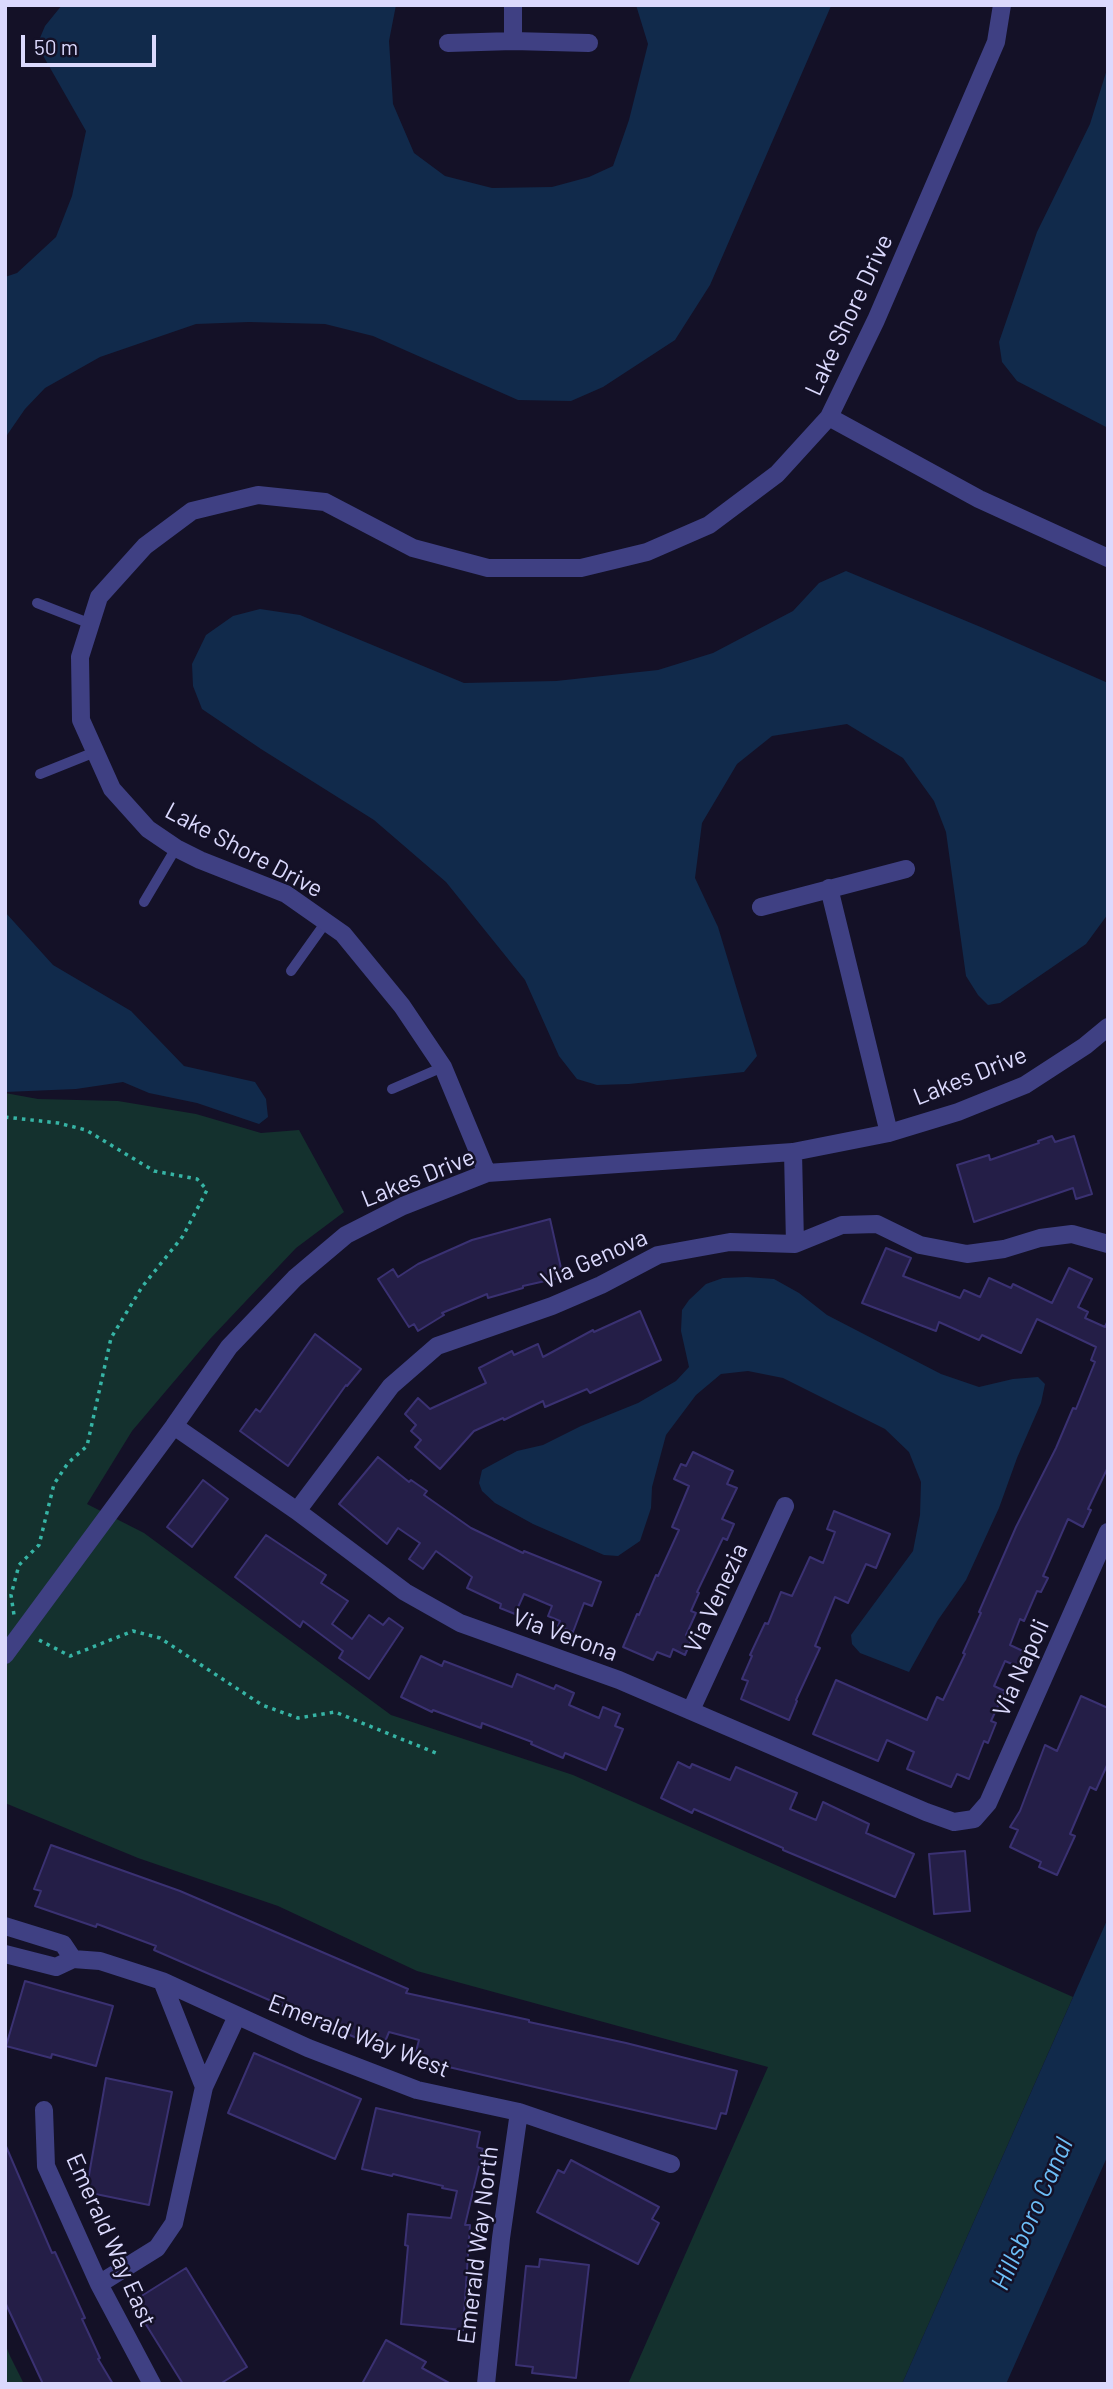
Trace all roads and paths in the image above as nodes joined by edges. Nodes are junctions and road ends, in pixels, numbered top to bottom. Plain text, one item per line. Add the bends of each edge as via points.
1 (513, 5) edge
2 (1002, 5) edge
3 (513, 41) junction
4 (448, 43) dead end
5 (589, 43) dead end
6 (830, 417) junction
7 (1108, 558) edge
8 (37, 603) dead end
9 (91, 624) junction
10 (95, 752) junction
11 (40, 774) dead end
12 (176, 848) junction
13 (906, 869) dead end
14 (828, 888) junction
15 (144, 902) dead end
16 (761, 907) dead end
17 (326, 922) junction
18 (291, 971) dead end
19 (1108, 1027) edge
20 (443, 1067) junction
21 (392, 1089) dead end
22 (889, 1133) junction
23 (793, 1152) junction
24 (487, 1173) junction
25 (795, 1244) junction
26 (1108, 1244) edge
27 (174, 1426) junction
28 (785, 1506) dead end
29 (297, 1511) junction
30 (1108, 1532) edge
31 (5, 1655) edge
32 (691, 1710) junction
33 (974, 1819) joint
34 (5, 1926) edge
35 (5, 1954) edge
36 (73, 1959) junction
37 (162, 1981) junction
38 (237, 2016) junction
39 (204, 2087) junction
40 (44, 2110) dead end
41 (519, 2112) junction
42 (671, 2164) dead end
43 (99, 2284) junction
44 (152, 2384) edge
45 (485, 2384) edge

1 - 3 street
2 - 6 street, Lake Shore Drive via 996,42
3 - 4 street
3 - 5 street
6 - 7 street via 979,499
6 - 9 street, Lake Shore Drive via 777,474 709,526 647,552 581,568 488,568 413,548 325,502 258,495 192,511 145,546 99,597
8 - 9 lane
9 - 10 street, Lake Shore Drive via 80,657 81,720
10 - 11 lane
10 - 12 street, Lake Shore Drive via 112,789 148,829
12 - 15 lane
12 - 17 street, Lake Shore Drive via 285,894
13 - 14 street
14 - 16 street
14 - 22 street
17 - 18 lane
17 - 20 street, Lake Shore Drive via 343,934 402,1006
19 - 22 street, Lakes Drive via 1025,1085
20 - 21 lane
20 - 24 street, Lake Shore Drive
22 - 23 street, Lakes Drive
23 - 24 street, Lakes Drive
23 - 25 street
24 - 27 street, Lakes Drive via 403,1206 346,1235 295,1278 229,1347
25 - 26 street, Via Genova via 842,1225 877,1224 920,1245 967,1254 1072,1234
25 - 29 street, Via Genova via 730,1242 658,1255 565,1301 436,1346 391,1386
27 - 29 street, Via Verona
27 - 31 street, Lakes Drive
28 - 32 street, Via Venezia
29 - 32 street, Via Verona via 405,1592 460,1623
30 - 33 street, Via Napoli via 988,1803
32 - 33 street, Via Verona via 926,1812 954,1822
34 - 36 street via 63,1944
35 - 36 street, Emerald Way West via 56,1967
36 - 37 street, Emerald Way West via 100,1961
37 - 38 street, Emerald Way West
37 - 39 street
38 - 39 street
38 - 41 street, Emerald Way West via 417,2090
39 - 43 street via 174,2223 158,2248
40 - 43 street, Emerald Way East via 46,2166
41 - 42 street, Emerald Way West
41 - 45 street, Emerald Way North
43 - 44 street, Emerald Way East

